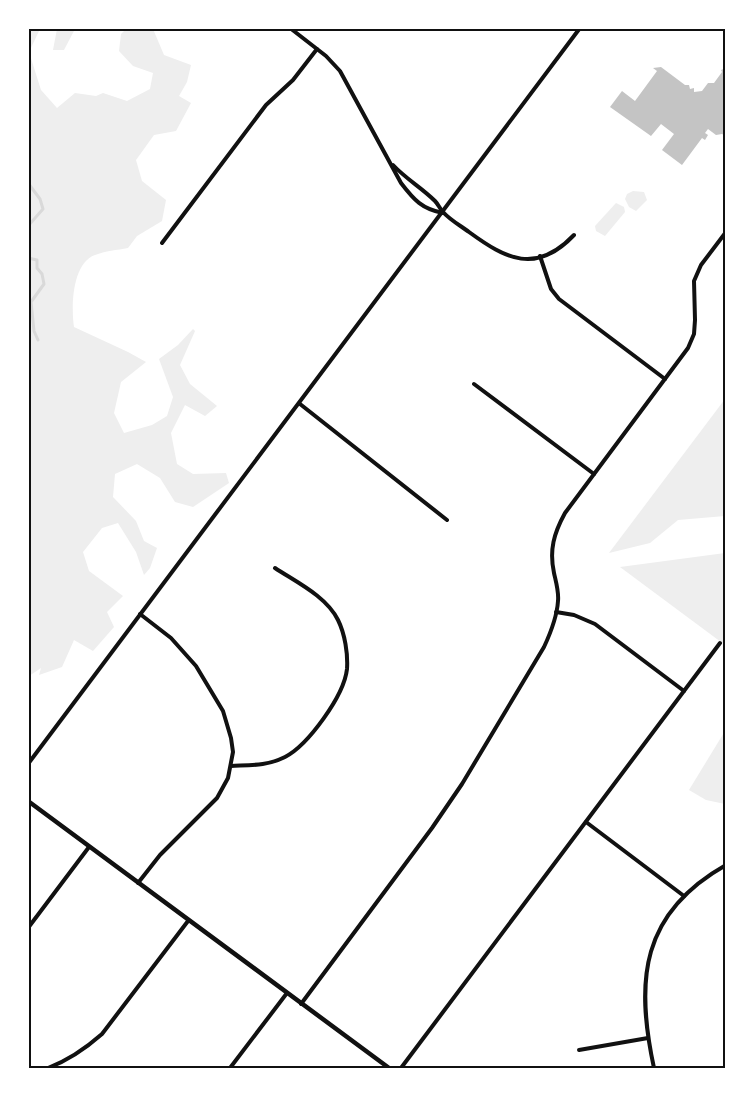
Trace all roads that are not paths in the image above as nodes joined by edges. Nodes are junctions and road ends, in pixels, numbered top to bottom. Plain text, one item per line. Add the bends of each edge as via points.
1 (290, 28) edge
2 (580, 28) edge
3 (317, 49) junction
4 (390, 162) junction
5 (443, 213) junction
6 (726, 232) edge
7 (574, 235) dead end
8 (162, 243) dead end
9 (540, 256) junction
10 (665, 379) junction
11 (474, 384) dead end
12 (300, 404) junction
13 (594, 474) junction
14 (447, 520) dead end
15 (275, 568) dead end
16 (556, 612) junction
17 (140, 615) junction
18 (720, 643) dead end
19 (684, 690) junction
20 (28, 764) edge
21 (231, 766) junction
22 (28, 801) edge
23 (586, 822) junction
24 (89, 847) junction
25 (726, 865) edge
26 (138, 883) junction
27 (684, 896) junction
28 (188, 921) junction
29 (28, 928) edge
30 (286, 993) junction
31 (301, 1004) junction
32 (648, 1038) junction
33 (579, 1050) dead end
34 (48, 1068) edge
35 (230, 1068) edge
36 (389, 1068) edge
37 (400, 1068) edge
38 (654, 1068) edge

1 - 3 street
2 - 5 street
3 - 4 street via 340,71
3 - 8 street via 293,80 266,105
4 - 5 street via 436,202
4 - 5 street via 412,198 429,210
5 - 9 street via 504,255 528,259
5 - 12 street
6 - 10 street via 700,265 694,281 694,334
7 - 9 street via 554,251
9 - 10 street via 551,289 559,299
10 - 13 street
11 - 13 street
12 - 14 street
12 - 17 street
13 - 16 street via 565,513 553,541
15 - 21 street via 314,594 338,620 347,670 336,699 295,751 270,763
16 - 19 street via 595,624
16 - 31 street via 544,646 462,784
17 - 20 street
17 - 21 street via 171,638 196,666 227,723 233,752
18 - 19 street
19 - 23 street
21 - 26 street via 217,798
22 - 24 street
23 - 27 street
23 - 37 street
24 - 26 street
24 - 29 street
25 - 27 street
26 - 28 street
27 - 32 street via 665,920 649,955 643,997
28 - 30 street
28 - 34 street via 102,1034 68,1060
30 - 31 street
30 - 35 street
31 - 36 street
32 - 33 street
32 - 38 street

